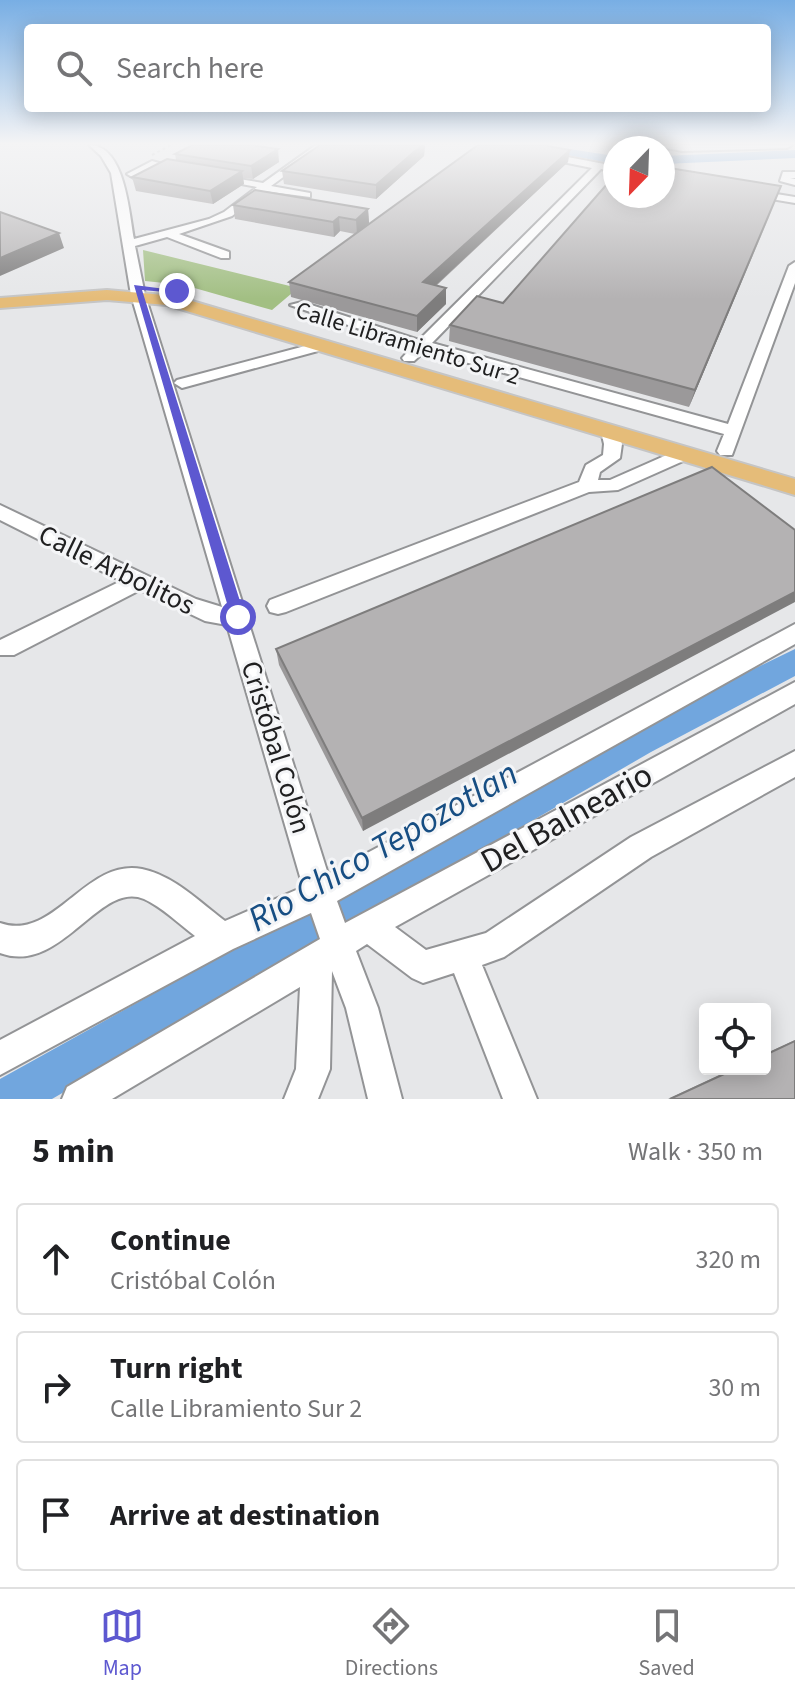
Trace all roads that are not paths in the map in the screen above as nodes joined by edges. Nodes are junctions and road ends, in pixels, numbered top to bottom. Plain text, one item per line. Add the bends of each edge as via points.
1 (121, 196) edge
2 (569, 196) edge
3 (773, 196) edge
4 (250, 197) joint
5 (795, 200) edge
6 (310, 207) edge
7 (194, 211) dead end
8 (213, 221) junction
9 (168, 234) junction
10 (130, 244) junction
11 (225, 255) dead end
12 (795, 266) edge
13 (138, 291) junction
14 (0, 294) edge
15 (0, 303) edge
16 (297, 305) dead end
17 (252, 318) junction
18 (278, 331) junction
19 (324, 345) junction
20 (410, 357) junction
21 (267, 360) junction
22 (182, 383) dead end
23 (609, 431) junction
24 (687, 447) junction
25 (727, 449) junction
26 (795, 471) edge
27 (587, 486) junction
28 (795, 487) edge
29 (2, 516) edge
30 (140, 581) junction
31 (278, 606) dead end
32 (238, 617) junction
33 (795, 633) edge
34 (6, 648) dead end
35 (795, 692) edge
36 (795, 763) edge
37 (368, 926) junction
38 (328, 929) junction
39 (0, 938) edge
40 (222, 938) junction
41 (463, 956) junction
42 (0, 1058) edge
43 (79, 1099) edge
44 (301, 1099) edge
45 (385, 1099) edge
46 (520, 1099) edge

1 - 10 street, Cristóbal Colón
2 - 20 street
3 - 5 street
4 - 6 street
4 - 8 street
7 - 8 street
8 - 9 street
9 - 10 street
9 - 11 street
10 - 13 street, Cristóbal Colón
12 - 25 street
13 - 14 main road, Calle Libramiento Sur 2
13 - 15 main road, Calle Libramiento Sur 2
13 - 17 main road, Calle Libramiento Sur 2
13 - 32 street, Cristóbal Colón
16 - 20 street
17 - 18 main road, Calle Libramiento Sur 2
17 - 20 main road, Calle Libramiento Sur 2
18 - 19 main road, Calle Libramiento Sur 2
18 - 21 street via 281,341
19 - 20 main road, Calle Libramiento Sur 2
19 - 21 street
20 - 23 main road, Calle Libramiento Sur 2
20 - 24 main road, Calle Libramiento Sur 2
20 - 25 street
21 - 22 street
23 - 24 main road, Calle Libramiento Sur 2
23 - 27 street via 611,458 592,469
24 - 25 main road, Calle Libramiento Sur 2
24 - 27 street via 612,486
25 - 26 main road, Calle Libramiento Sur 2
25 - 28 main road, Calle Libramiento Sur 2
27 - 31 street
29 - 30 street, Calle Arbolitos
30 - 32 street, Calle Arbolitos via 213,615
30 - 34 street
32 - 38 street, Cristóbal Colón
33 - 38 street
35 - 37 street, Del Balneario
36 - 41 street via 641,847 493,946
37 - 38 street, Del Balneario
37 - 41 street via 423,967
38 - 40 street
38 - 43 street
38 - 44 street via 313,1069
38 - 45 street, Cristóbal Colón via 362,1008
39 - 40 street via 20,944 101,893 123,883 145,883
40 - 42 street
41 - 46 street

